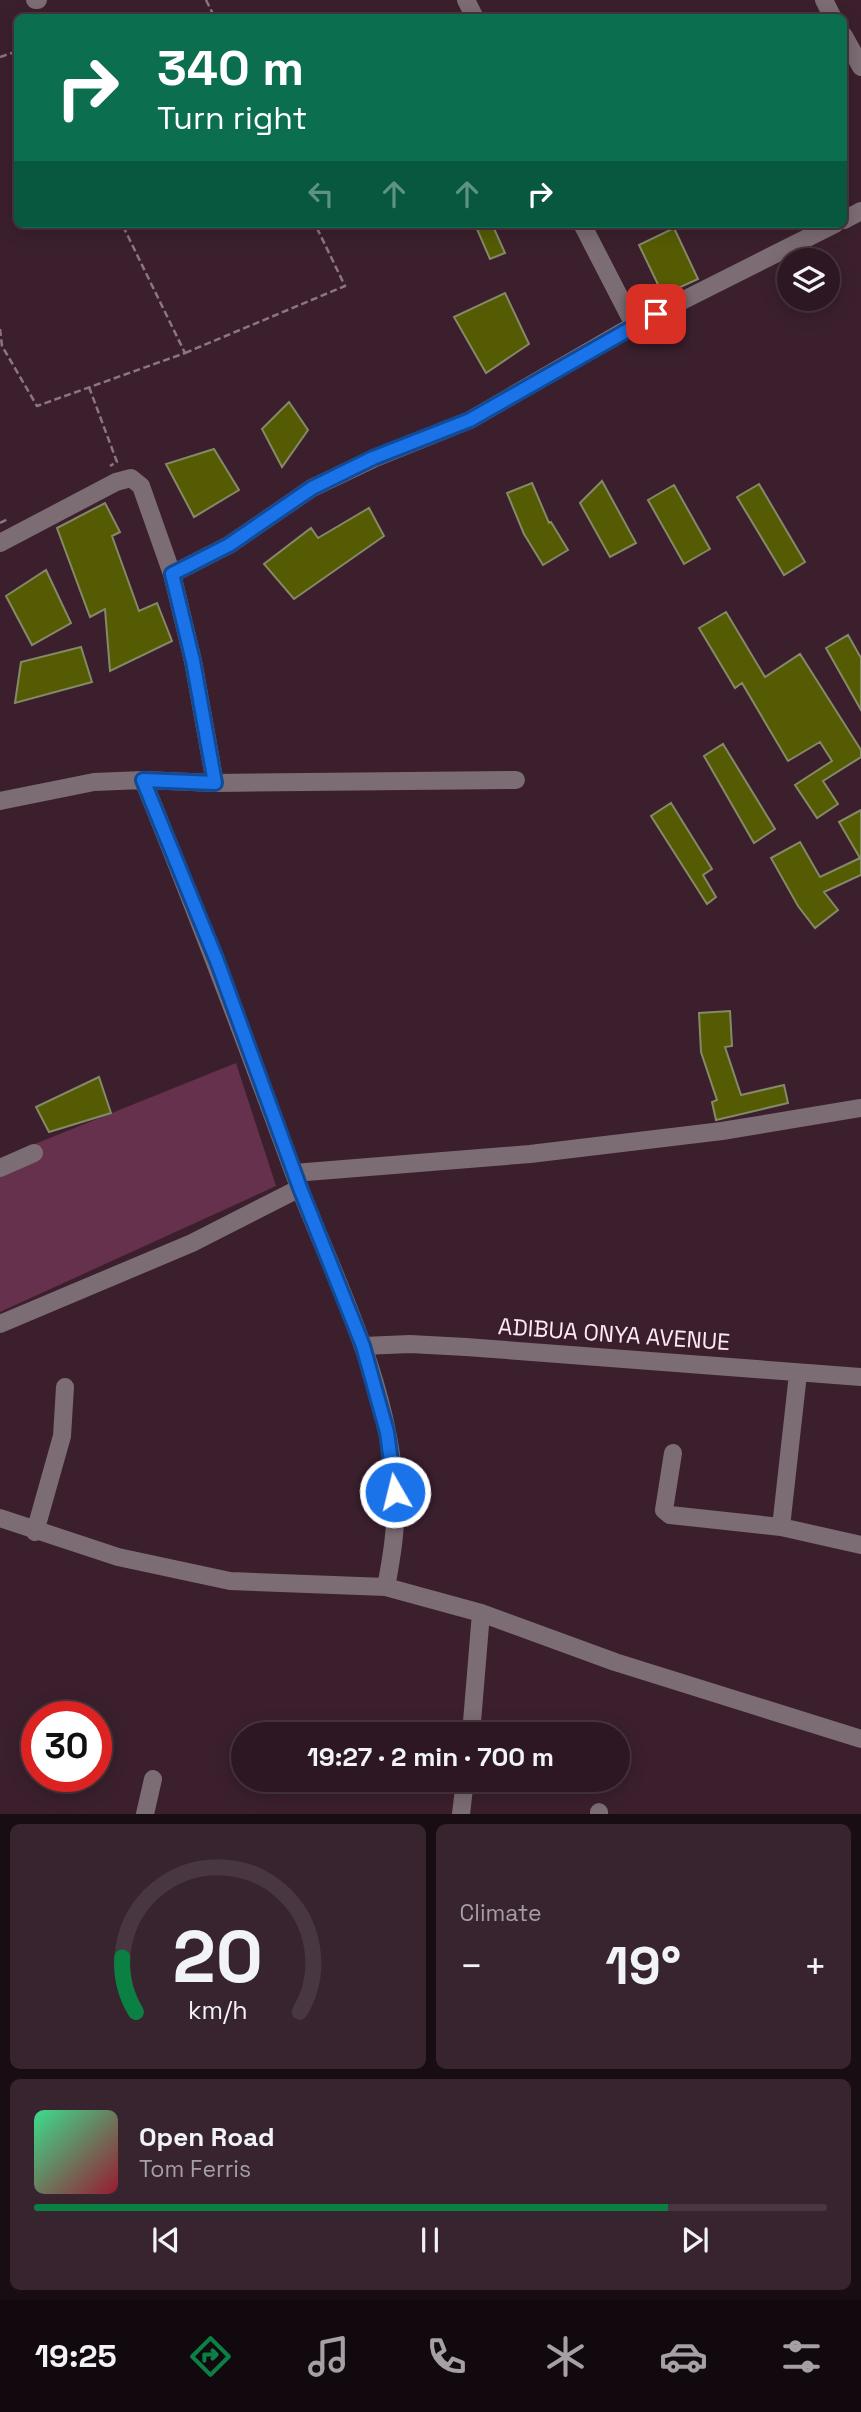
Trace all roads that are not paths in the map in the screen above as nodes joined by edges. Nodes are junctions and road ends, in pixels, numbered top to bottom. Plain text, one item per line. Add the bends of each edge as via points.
1 (847, 40) edge
2 (859, 58) edge
3 (584, 228) edge
4 (827, 228) edge
5 (634, 325) junction
6 (0, 543) edge
7 (172, 574) junction
8 (143, 780) junction
9 (516, 780) dead end
10 (215, 783) junction
11 (0, 801) edge
12 (861, 1108) edge
13 (34, 1153) dead end
14 (0, 1168) edge
15 (297, 1180) junction
16 (0, 1324) edge
17 (363, 1346) junction
18 (798, 1374) junction
19 (861, 1377) edge
20 (65, 1387) dead end
21 (673, 1453) dead end
22 (0, 1518) edge
23 (781, 1527) junction
24 (36, 1532) junction
25 (861, 1545) edge
26 (386, 1587) junction
27 (481, 1613) junction
28 (472, 1722) edge
29 (861, 1738) edge
30 (153, 1779) dead end
31 (464, 1792) edge
32 (145, 1814) edge
33 (461, 1814) edge

1 - 2 street
3 - 5 street
4 - 5 street
5 - 7 street via 470,420 312,488 229,545
6 - 7 street via 131,478 141,486
7 - 10 street
8 - 10 street
8 - 11 street via 94,782
8 - 15 street via 217,961
9 - 10 street
12 - 15 street via 722,1131
13 - 14 street
15 - 16 street via 192,1243
15 - 17 street
17 - 18 street, ADIBUA ONYA AVENUE via 466,1347
17 - 26 street via 387,1432 395,1492 395,1539
18 - 19 street, ADIBUA ONYA AVENUE
18 - 23 street
20 - 24 street via 62,1436
21 - 23 street via 664,1510 670,1515
22 - 24 street
23 - 25 street
24 - 26 street via 118,1557 230,1581
26 - 27 street
27 - 28 street
27 - 29 street via 615,1662
30 - 32 street
31 - 33 street

